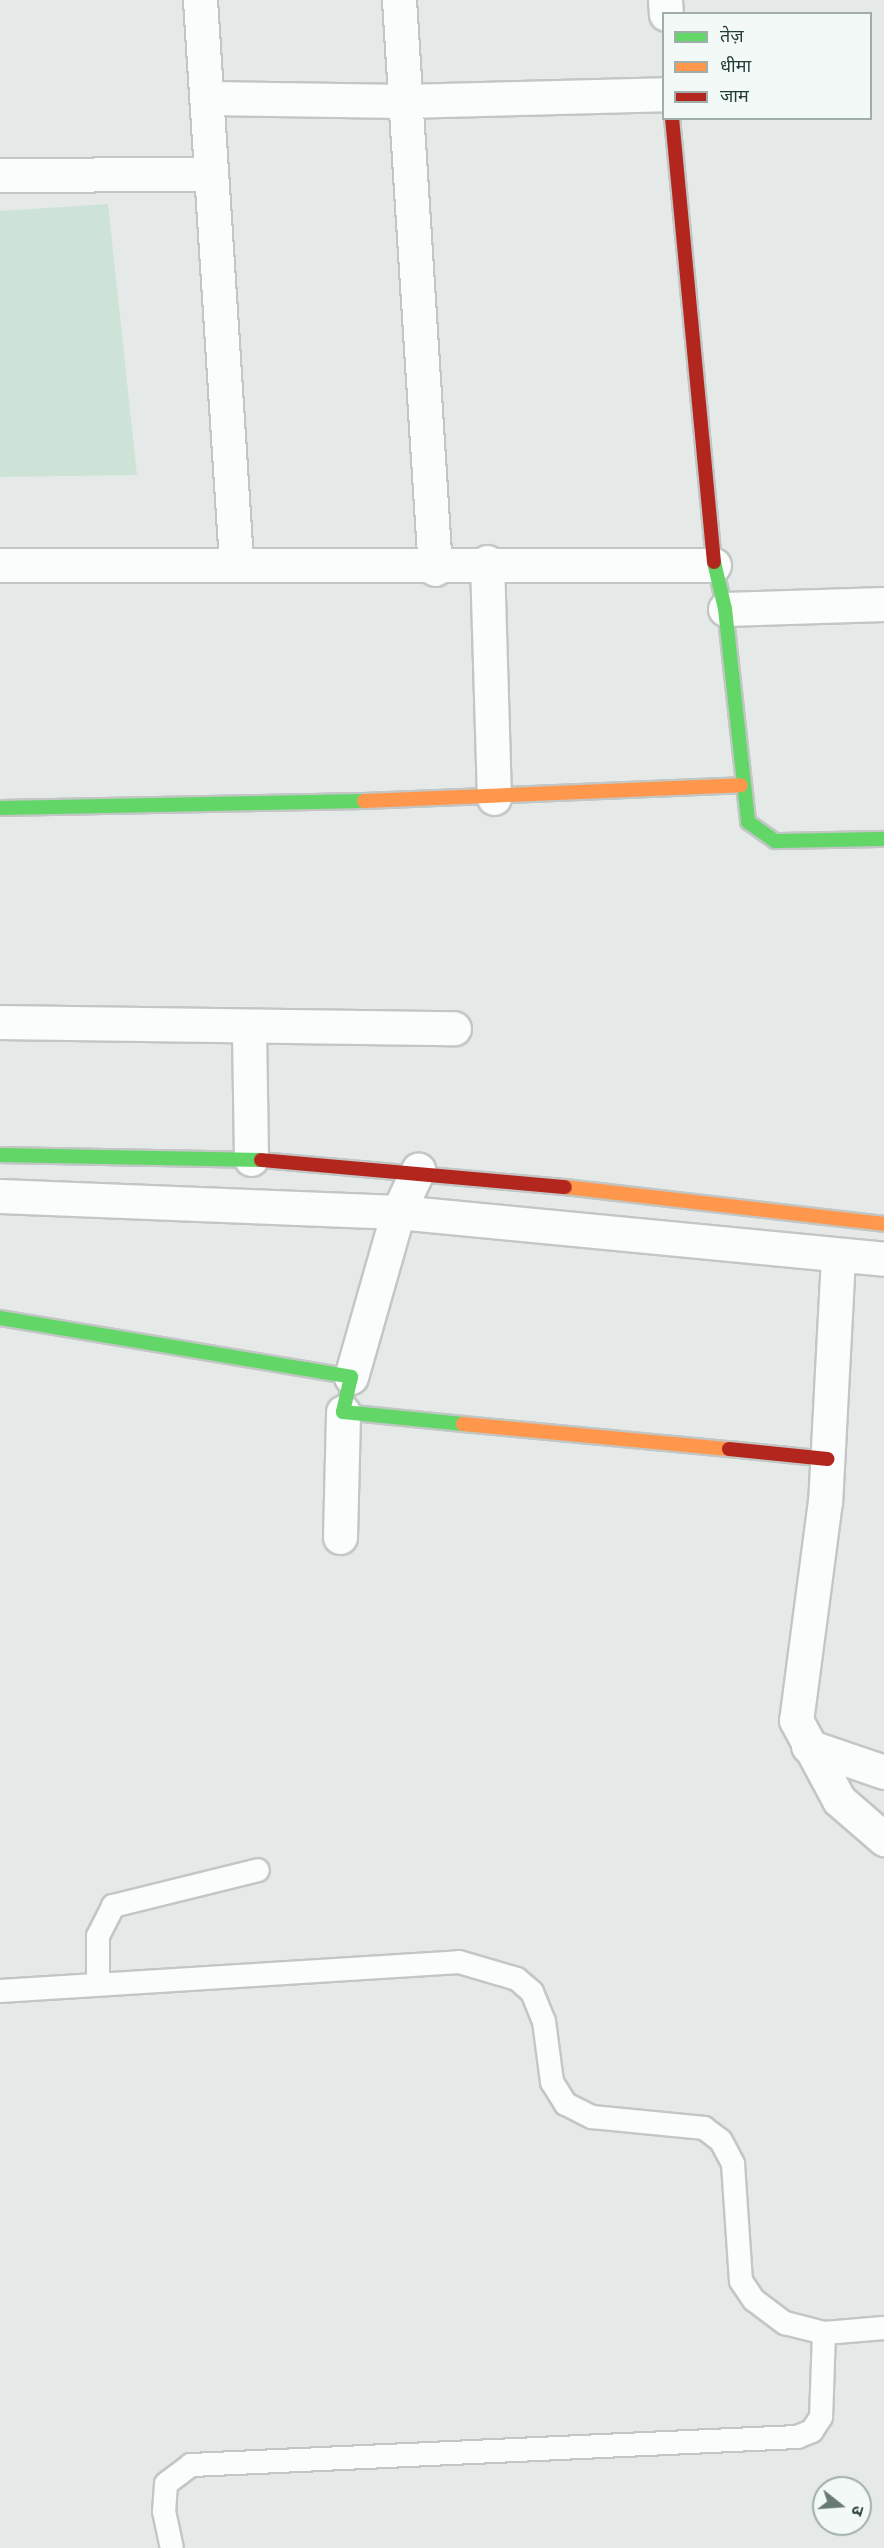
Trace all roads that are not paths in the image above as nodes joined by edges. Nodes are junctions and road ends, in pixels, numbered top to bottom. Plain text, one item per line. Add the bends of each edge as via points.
1 (200, 0) edge
2 (399, 0) edge
3 (662, 94) edge
4 (208, 98) junction
5 (405, 100) junction
6 (672, 120) edge
7 (211, 174) junction
8 (0, 175) edge
9 (236, 561) junction
10 (487, 562) junction
11 (0, 565) edge
12 (714, 565) junction
13 (435, 569) junction
14 (884, 604) edge
15 (725, 609) junction
16 (741, 785) junction
17 (494, 798) junction
18 (0, 808) edge
19 (884, 839) edge
20 (0, 1022) edge
21 (454, 1028) dead end
22 (249, 1029) junction
23 (0, 1155) edge
24 (251, 1159) junction
25 (418, 1170) junction
26 (0, 1196) edge
27 (398, 1212) junction
28 (884, 1224) edge
29 (838, 1257) junction
30 (884, 1259) edge
31 (0, 1318) edge
32 (351, 1377) junction
33 (343, 1412) junction
34 (827, 1459) junction
35 (340, 1537) dead end
36 (808, 1746) junction
37 (884, 1772) edge
38 (884, 1839) edge
39 (258, 1870) dead end
40 (98, 1983) junction
41 (0, 1991) edge
42 (884, 2328) edge
43 (824, 2333) junction
44 (172, 2548) edge

1 - 4 street
2 - 5 street
3 - 5 street
4 - 5 street
4 - 7 street
5 - 13 street
6 - 12 street
7 - 8 street
7 - 9 street
9 - 11 street
9 - 13 street
10 - 12 street
10 - 13 street
10 - 17 street
12 - 15 street
14 - 15 street
15 - 16 street
16 - 17 street
16 - 19 street via 748,822 759,835 775,840
17 - 18 street
20 - 22 street
21 - 22 street
22 - 24 street
23 - 24 street
24 - 25 street
25 - 27 street
25 - 28 street
26 - 27 street
27 - 29 street
27 - 32 street
29 - 30 street
29 - 34 street
31 - 32 street
32 - 33 street
33 - 34 street
33 - 35 street
34 - 36 street via 817,1583 796,1720
36 - 37 street
36 - 38 street via 839,1800
39 - 40 lane via 113,1906 98,1936
40 - 41 lane
40 - 43 lane via 459,1962 517,1979 532,1992 544,2021 552,2082 566,2104 592,2117 704,2128 721,2141 733,2164 741,2281 754,2301 784,2323
42 - 43 lane
43 - 44 lane via 821,2417 812,2431 797,2437 191,2465 166,2484 164,2511

